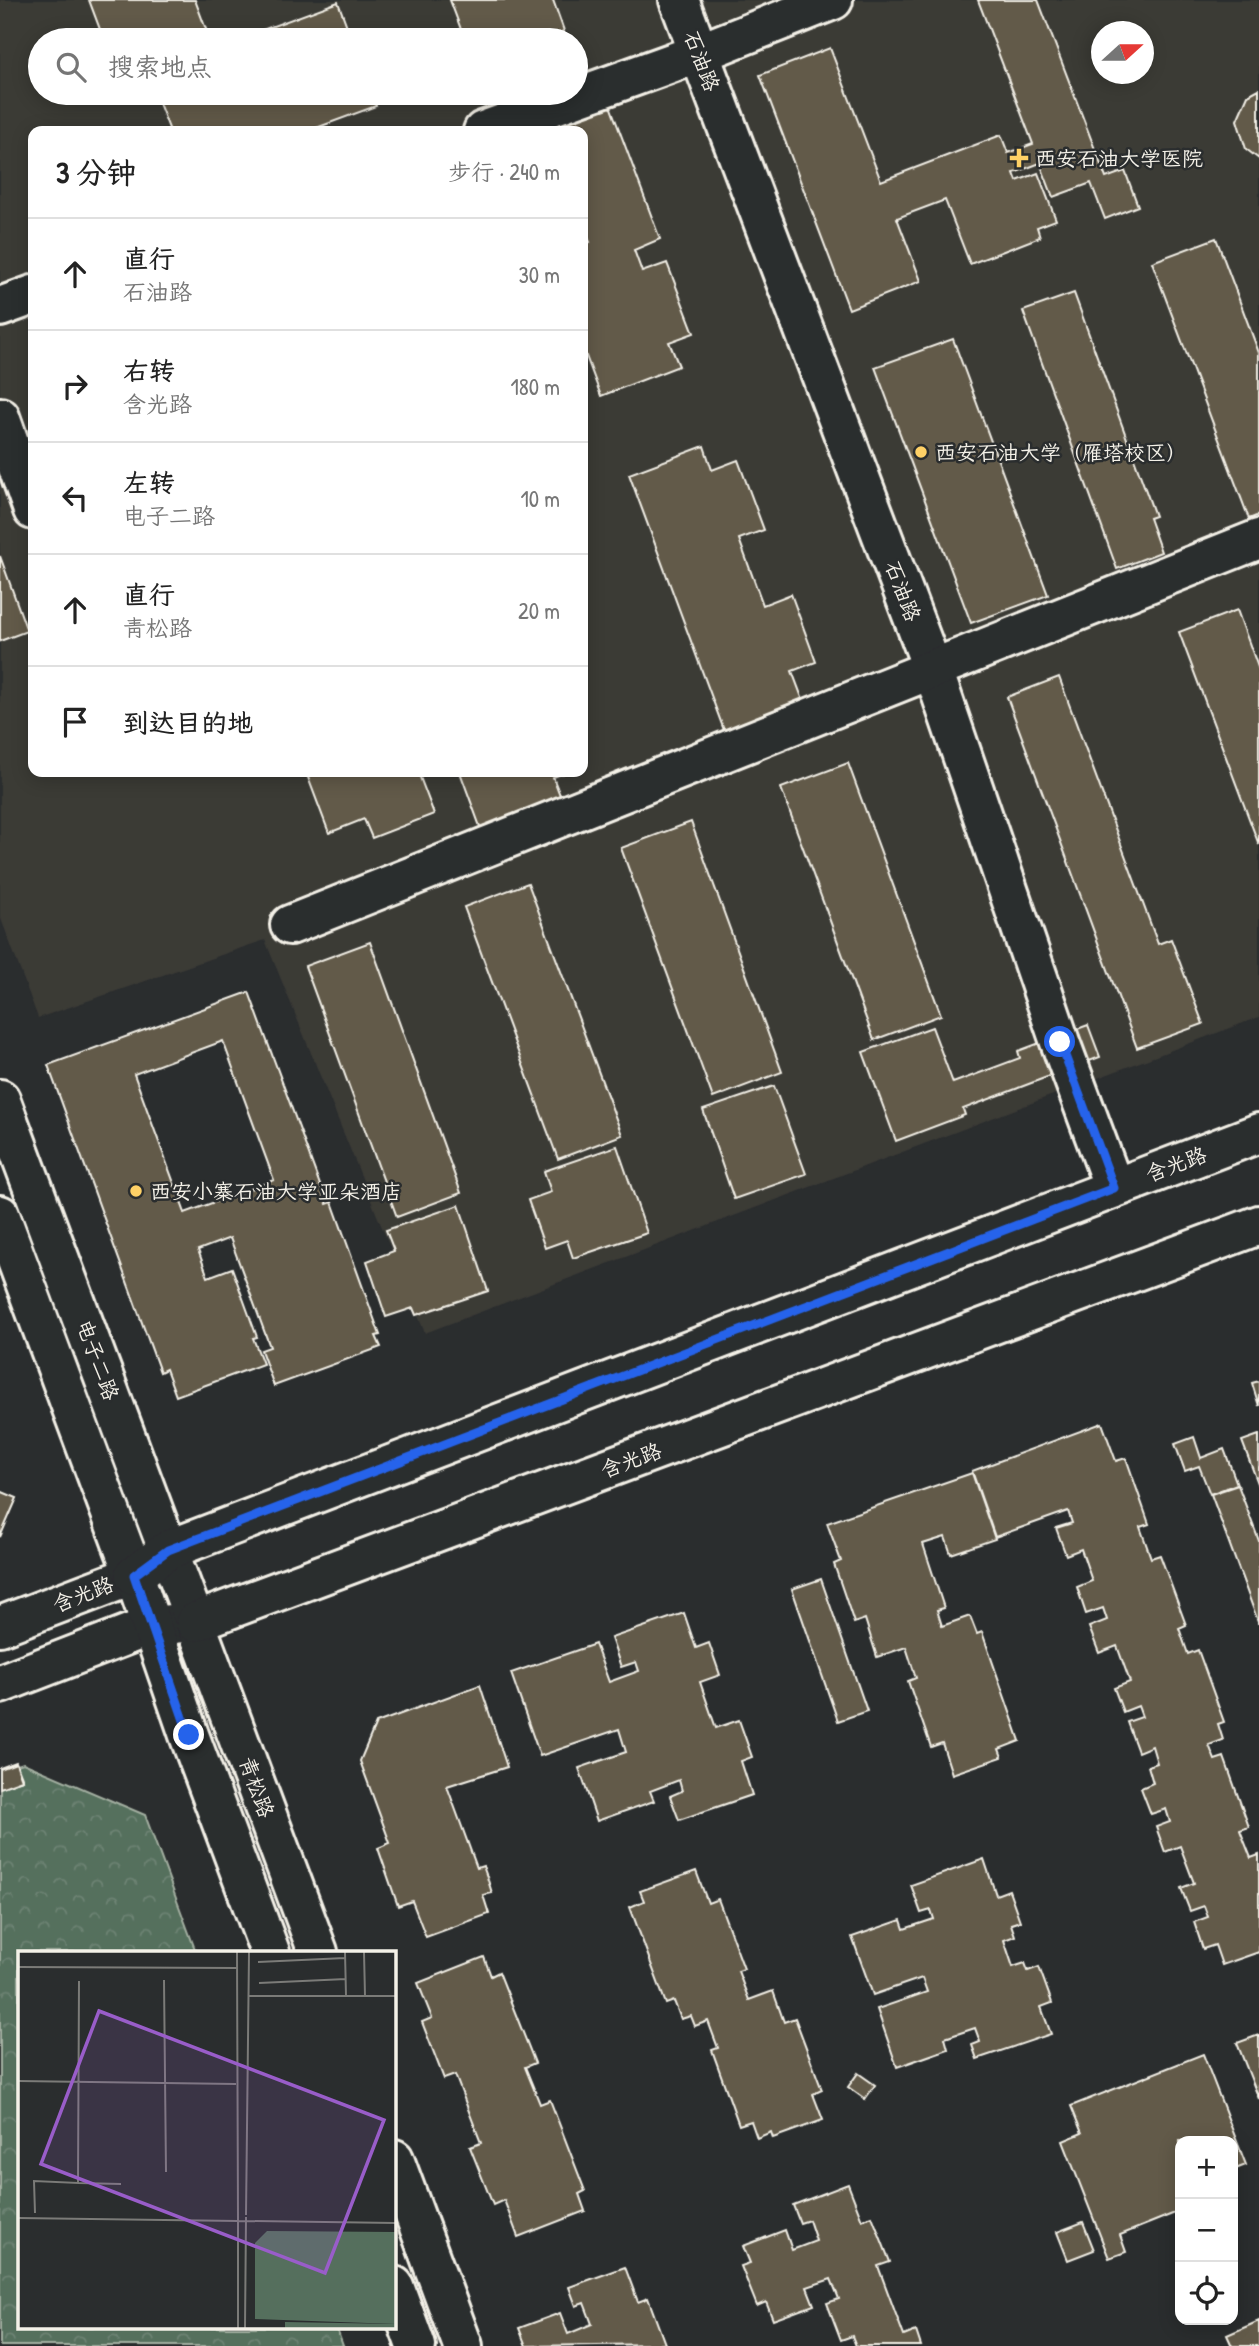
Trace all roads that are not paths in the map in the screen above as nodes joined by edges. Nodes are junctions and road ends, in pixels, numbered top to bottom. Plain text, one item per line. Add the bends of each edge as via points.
1 (679, 0) edge
2 (833, 0) edge
3 (699, 53) junction
4 (588, 93) edge
5 (555, 105) edge
6 (497, 126) edge
7 (28, 297) edge
8 (0, 307) edge
9 (0, 417) edge
10 (28, 496) edge
11 (1259, 539) edge
12 (933, 670) junction
13 (290, 925) dead end
14 (0, 1099) edge
15 (1259, 1133) edge
16 (1114, 1188) junction
17 (0, 1215) edge
18 (1259, 1226) edge
19 (168, 1550) junction
20 (134, 1575) junction
21 (195, 1622) junction
22 (0, 1626) edge
23 (150, 1626) junction
24 (0, 1684) edge
25 (270, 1951) edge
26 (318, 1951) edge
27 (396, 2164) edge
28 (396, 2291) edge
29 (416, 2346) edge
30 (463, 2346) edge

1 - 3 main road, 石油路
2 - 3 main road
3 - 4 main road
3 - 12 main road, 石油路
5 - 6 main road
7 - 8 main road
9 - 10 main road
11 - 12 main road
12 - 13 main road
12 - 16 main road, 石油路
14 - 19 main road, 电子二路
15 - 16 main road, 含光路
16 - 19 main road, 含光路
17 - 20 main road, 电子二路
18 - 21 main road, 含光路
19 - 20 main road, 含光路
19 - 21 main road, 电子二路
20 - 22 main road, 含光路
20 - 23 main road, 电子二路
21 - 23 main road, 含光路
21 - 26 main road, 青松路
23 - 24 main road, 含光路
23 - 25 main road
27 - 30 main road
28 - 29 main road

